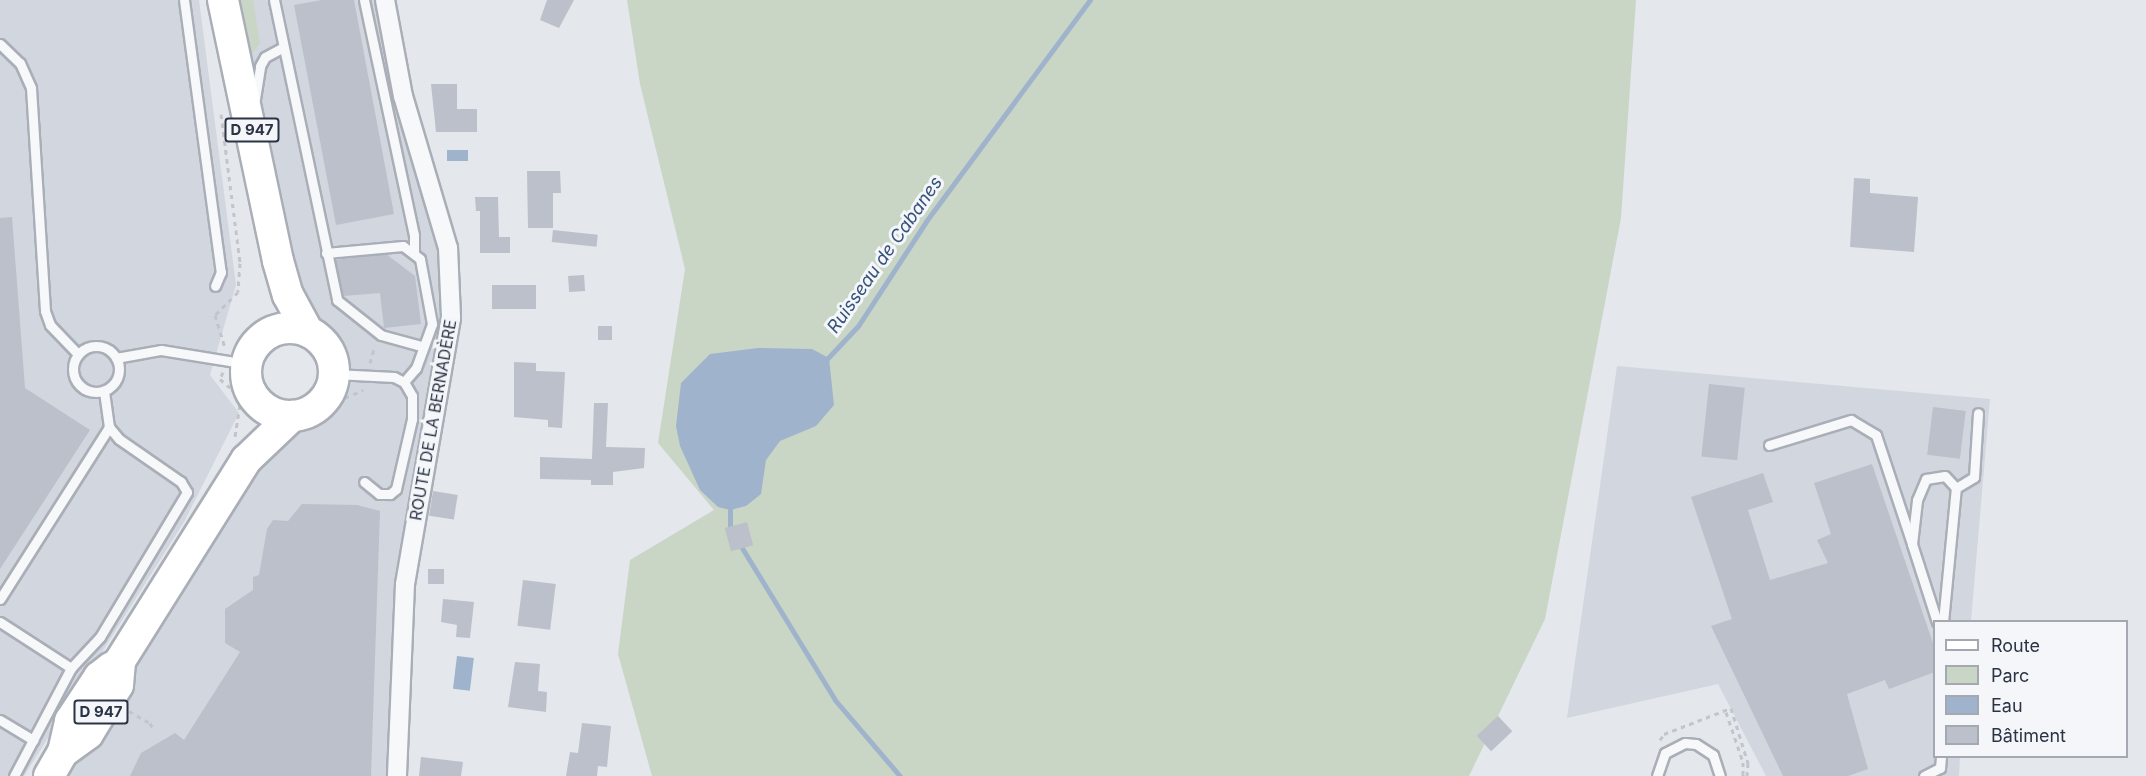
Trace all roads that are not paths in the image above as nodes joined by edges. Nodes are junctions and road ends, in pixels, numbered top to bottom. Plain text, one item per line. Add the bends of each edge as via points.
1 (184, 0) edge
2 (223, 0) edge
3 (274, 0) edge
4 (364, 0) edge
5 (385, 0) edge
6 (0, 44) edge
7 (282, 48) junction
8 (251, 126) junction
9 (414, 251) junction
10 (326, 253) junction
11 (278, 261) junction
12 (215, 286) dead end
13 (308, 332) junction
14 (267, 334) junction
15 (421, 346) junction
16 (78, 354) junction
17 (116, 358) junction
18 (237, 363) junction
19 (334, 374) junction
20 (404, 382) junction
21 (104, 390) junction
22 (259, 403) junction
23 (1978, 413) dead end
24 (292, 416) junction
25 (109, 427) junction
26 (1769, 445) dead end
27 (239, 452) junction
28 (364, 482) dead end
29 (1956, 488) junction
30 (1912, 544) junction
31 (0, 599) edge
32 (1937, 620) edge
33 (1943, 620) edge
34 (0, 622) edge
35 (71, 668) junction
36 (0, 720) edge
37 (33, 740) junction
38 (1941, 758) edge
39 (56, 764) edge
40 (14, 776) edge
41 (397, 776) edge
42 (1657, 776) edge
43 (1720, 776) edge
44 (1924, 776) edge

1 - 12 lane via 220,272
2 - 8 main road, D 947
3 - 7 lane
4 - 9 lane via 414,235
5 - 41 street, ROUTE DE LA BERNADÈRE via 403,96 448,248 452,318 405,584
6 - 16 lane via 20,63 31,88 45,311 50,325
7 - 8 lane via 273,51 260,66
7 - 10 lane
8 - 11 main road, D 947
9 - 10 lane via 403,246
9 - 15 lane via 426,281 432,324
10 - 15 lane via 337,300 381,335
11 - 13 main road, D 947 via 288,295
11 - 14 main road, D 947
13 - 14 main road via 287,328
13 - 19 main road via 328,349
14 - 18 main road
15 - 20 lane via 416,368
16 - 17 lane via 98,346
16 - 21 lane via 73,368 77,382 89,391
17 - 18 lane via 162,350
17 - 21 lane via 118,373
18 - 22 main road
19 - 20 lane via 382,375
19 - 24 main road via 325,398 310,410
20 - 28 lane via 412,396 412,419 396,489 390,494 379,494
21 - 25 lane
22 - 24 main road
22 - 27 main road, D 947
23 - 29 lane via 1974,477
24 - 27 main road, D 947
25 - 31 lane
25 - 35 lane via 118,439 182,482 187,492 100,637
26 - 30 lane via 1851,420 1876,435
27 - 39 main road, D 947 via 120,661 118,685 88,734
29 - 30 lane via 1945,476 1926,479 1917,500
29 - 33 lane
30 - 32 lane
34 - 35 lane
35 - 37 lane
36 - 37 lane
37 - 40 lane
38 - 44 lane via 1940,768
42 - 43 lane via 1665,753 1685,743 1696,744 1713,755

